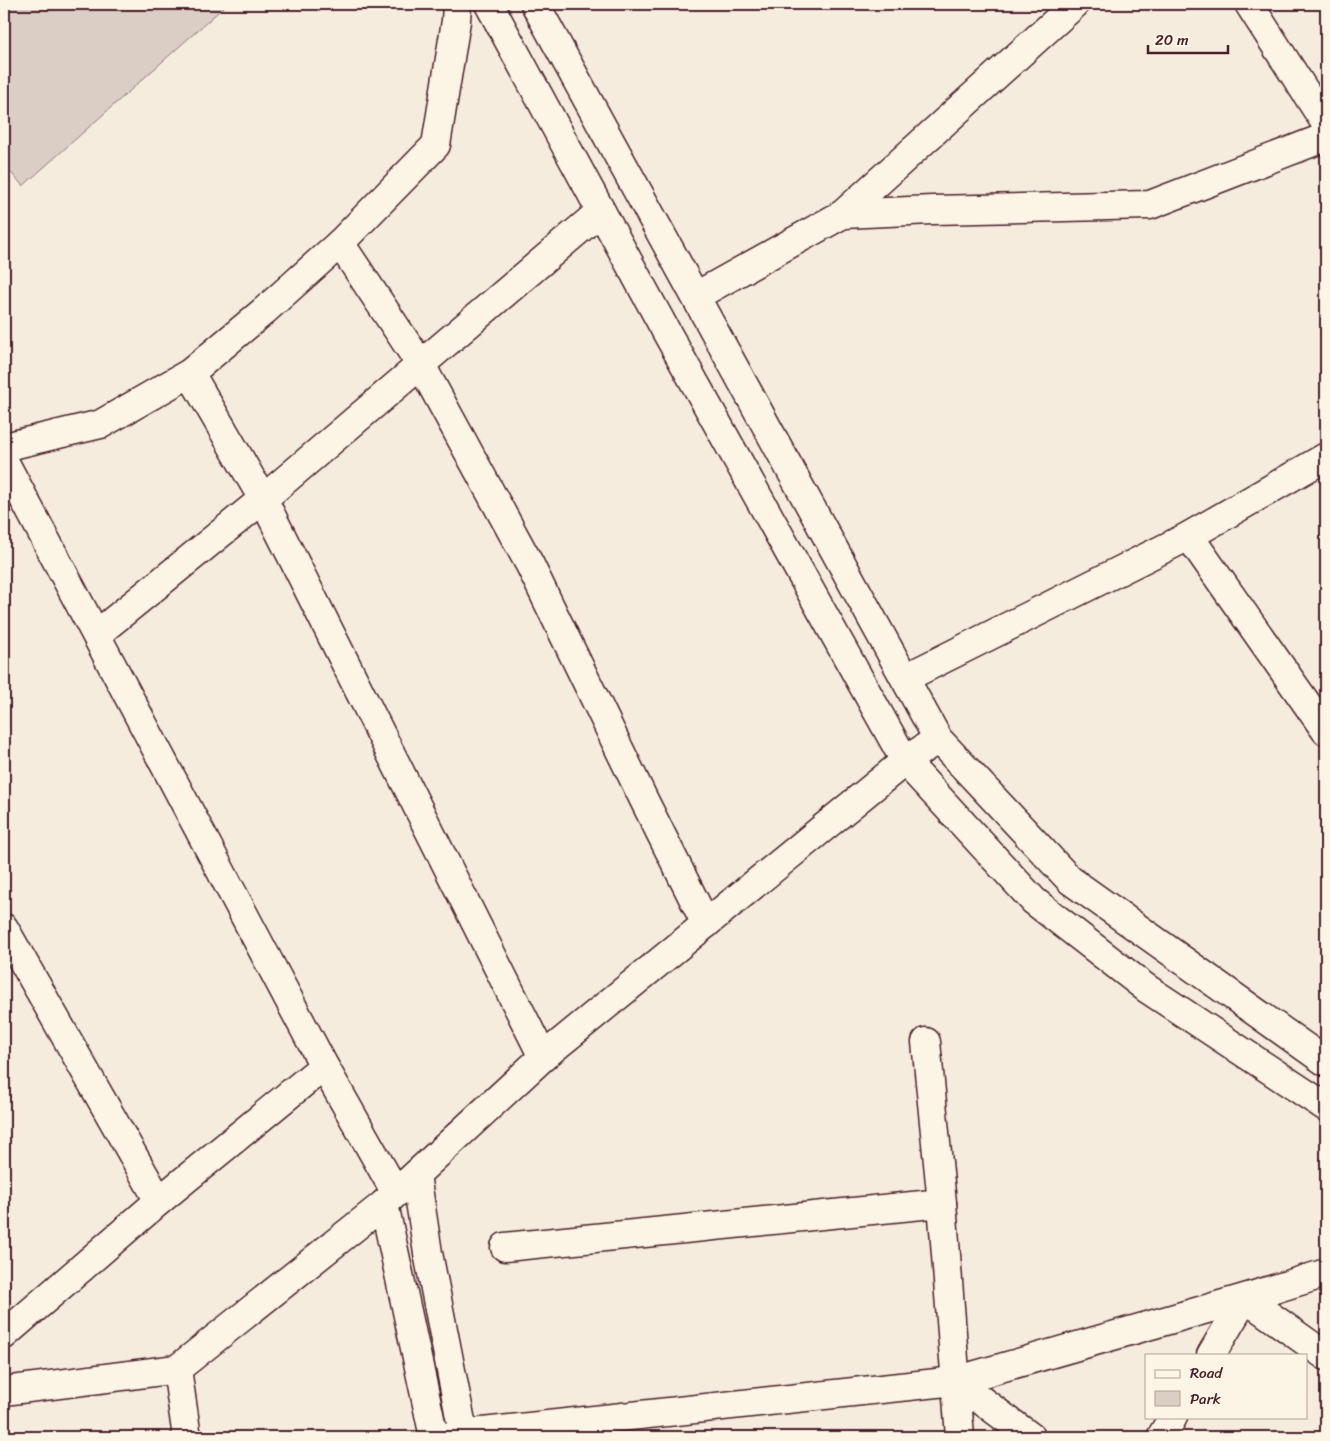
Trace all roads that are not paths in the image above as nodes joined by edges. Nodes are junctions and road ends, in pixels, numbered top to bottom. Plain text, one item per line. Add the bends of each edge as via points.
1 (457, 4) edge
2 (490, 4) edge
3 (535, 4) edge
4 (1075, 4) edge
5 (1249, 4) edge
6 (1326, 124) edge
7 (1326, 137) edge
8 (601, 212) junction
9 (843, 214) junction
10 (340, 243) junction
11 (696, 296) junction
12 (421, 365) junction
13 (190, 374) junction
14 (4, 447) edge
15 (1326, 457) edge
16 (4, 461) edge
17 (263, 499) junction
18 (1189, 536) junction
19 (97, 634) junction
20 (905, 678) junction
21 (1326, 730) edge
22 (938, 738) junction
23 (905, 761) junction
24 (706, 924) junction
25 (4, 928) edge
26 (926, 1042) dead end
27 (543, 1057) junction
28 (1326, 1062) edge
29 (324, 1066) junction
30 (1326, 1107) edge
31 (416, 1175) junction
32 (390, 1198) junction
33 (159, 1201) junction
34 (942, 1203) junction
35 (505, 1248) dead end
36 (1326, 1273) edge
37 (1245, 1298) junction
38 (4, 1336) edge
39 (1212, 1354) edge
40 (1326, 1356) edge
41 (177, 1369) junction
42 (955, 1381) junction
43 (4, 1391) edge
44 (1172, 1418) edge
45 (457, 1436) edge
46 (187, 1437) edge
47 (434, 1437) edge
48 (960, 1437) edge
49 (1031, 1437) edge
50 (1161, 1437) edge

1 - 10 street via 436,145
2 - 8 street
3 - 11 street
4 - 9 street
5 - 6 street
7 - 9 street via 1150,205
8 - 12 street
8 - 23 street
9 - 11 street
10 - 12 street
10 - 13 street
11 - 20 street
12 - 17 street
12 - 24 street via 530,565
13 - 14 street via 101,424
13 - 17 street
15 - 18 street
16 - 19 street
17 - 19 street
17 - 27 street
18 - 20 street
18 - 21 street
19 - 29 street
20 - 22 street
22 - 23 street
22 - 28 street via 1070,880
23 - 24 street
23 - 30 street via 1034,901 1146,988
24 - 27 street
25 - 33 street
26 - 34 street
27 - 31 street
29 - 32 street
29 - 33 street
31 - 32 street
31 - 45 street
32 - 41 street
32 - 47 street
33 - 38 street
34 - 35 street
34 - 42 street
36 - 37 street
37 - 39 street
37 - 40 street
37 - 42 street
41 - 43 street
41 - 46 street
42 - 45 street
42 - 48 street
42 - 49 street
44 - 50 street

